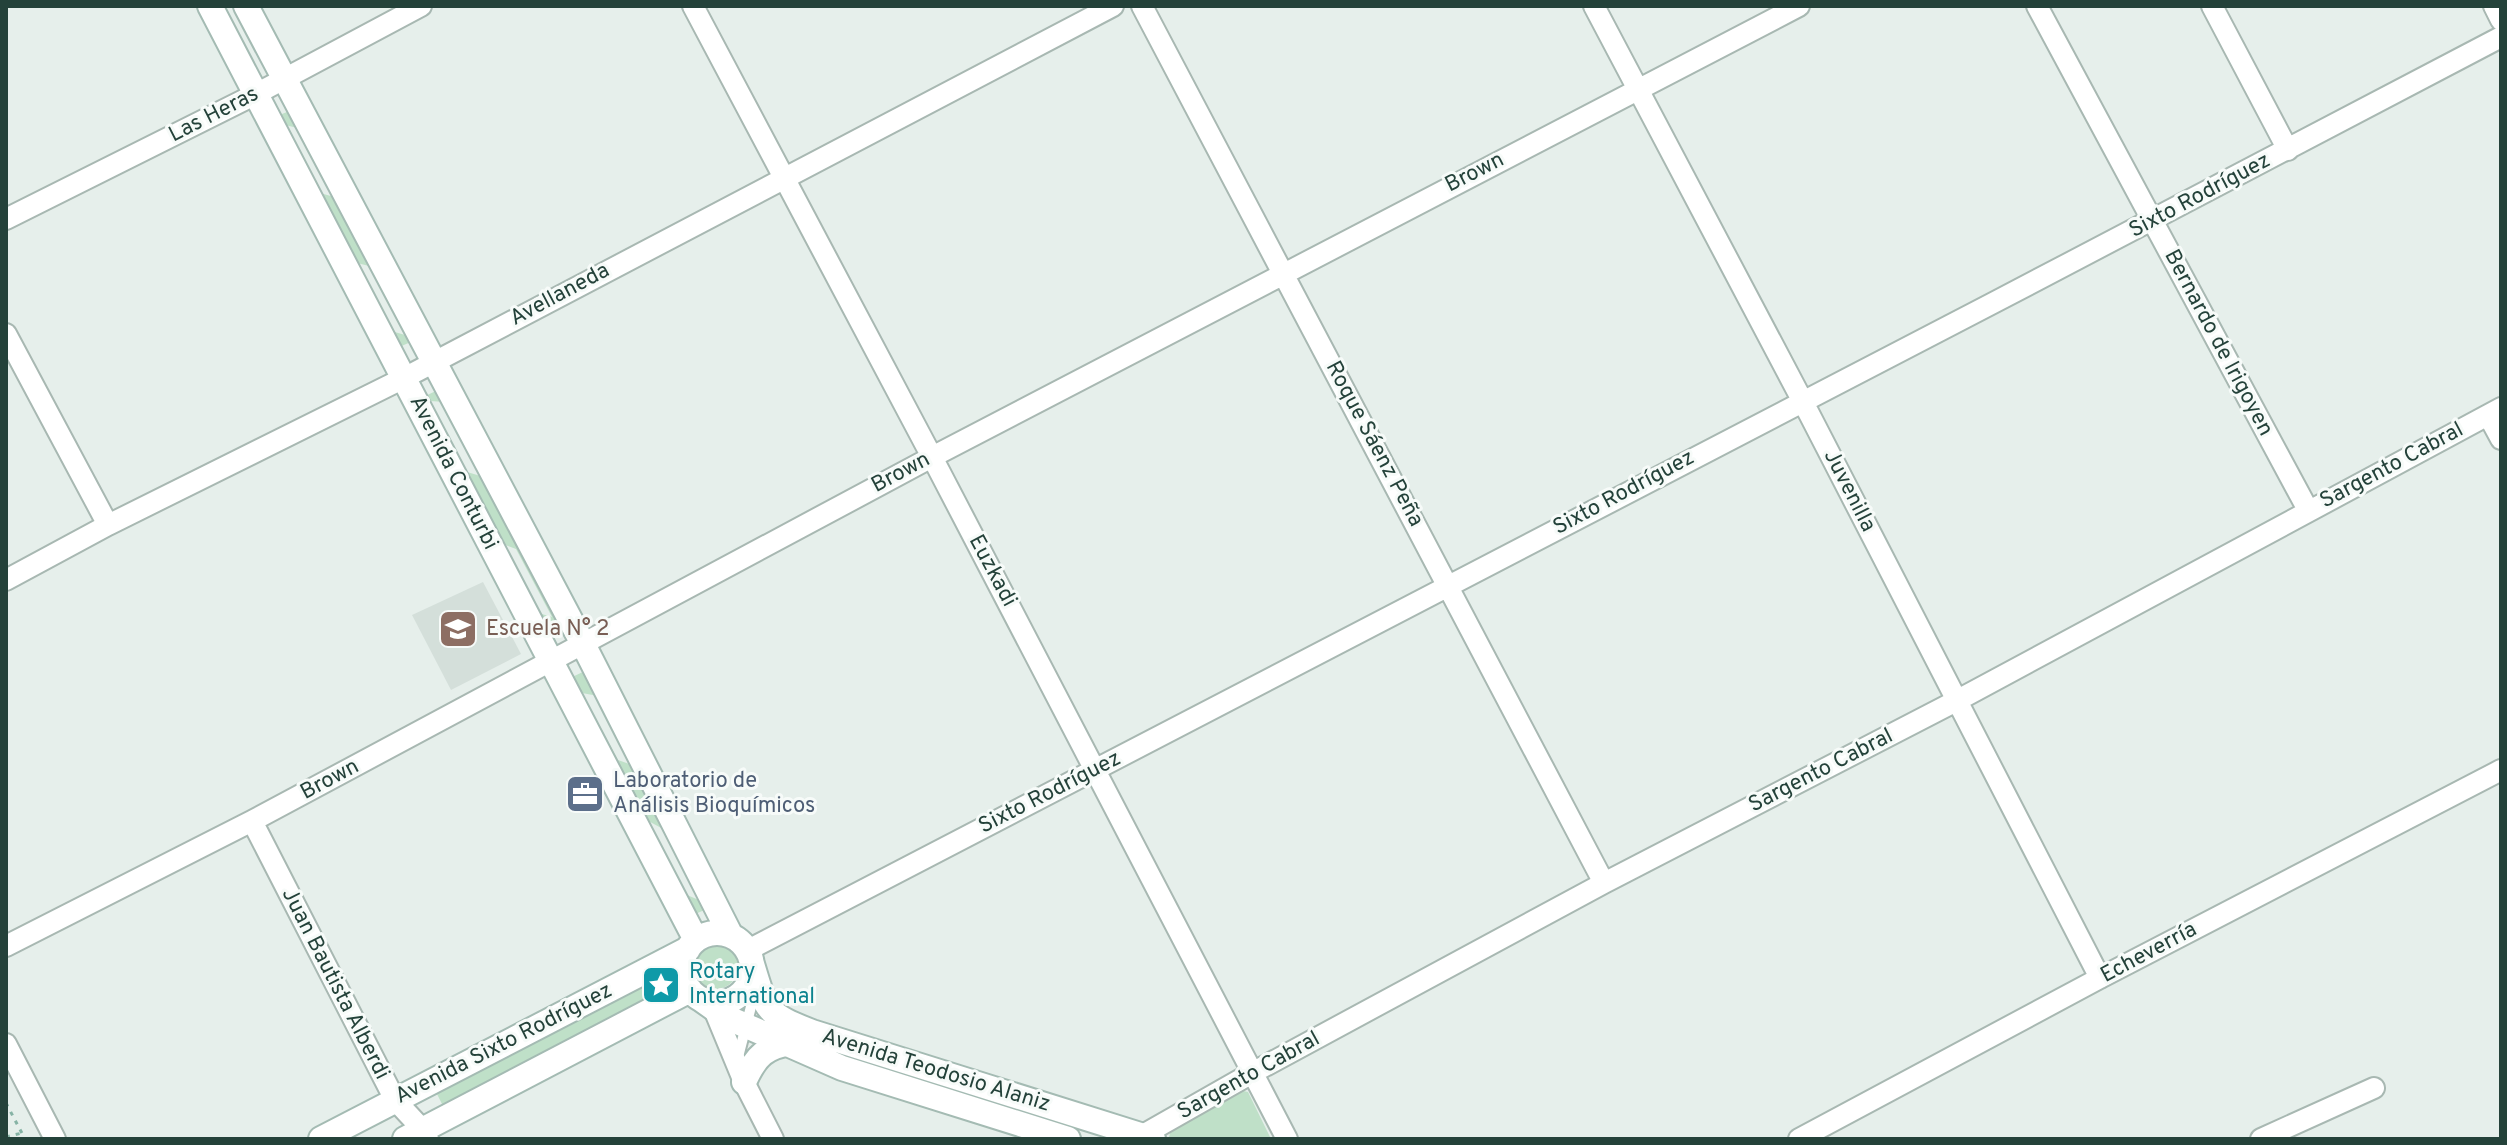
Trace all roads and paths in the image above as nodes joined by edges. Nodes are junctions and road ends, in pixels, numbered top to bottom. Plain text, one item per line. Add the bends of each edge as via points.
1 (210, 6) edge
2 (246, 6) edge
3 (421, 6) edge
4 (693, 6) edge
5 (1113, 6) edge
6 (1142, 6) edge
7 (1594, 6) edge
8 (1799, 6) edge
9 (2037, 6) edge
10 (2212, 6) edge
11 (2494, 6) edge
12 (2501, 20) edge
13 (2501, 37) edge
14 (284, 79) junction
15 (1638, 89) junction
16 (256, 94) junction
17 (2288, 150) junction
18 (783, 177) junction
19 (6, 219) edge
20 (2153, 222) junction
21 (1283, 273) junction
22 (6, 334) edge
23 (434, 361) junction
24 (404, 378) junction
25 (1802, 400) junction
26 (2495, 412) edge
27 (2501, 439) edge
28 (932, 457) junction
29 (2308, 510) junction
30 (108, 525) junction
31 (6, 580) edge
32 (1448, 585) junction
33 (582, 642) junction
34 (551, 661) junction
35 (1958, 700) junction
36 (1095, 770) junction
37 (2501, 770) edge
38 (252, 821) junction
39 (1604, 883) junction
40 (692, 944) junction
41 (6, 946) edge
42 (747, 958) junction
43 (2100, 978) junction
44 (702, 999) junction
45 (746, 1026) junction
46 (824, 1036) junction
47 (785, 1043) junction
48 (6, 1044) edge
49 (923, 1067) junction
50 (740, 1073) junction
51 (1252, 1073) junction
52 (2374, 1088) dead end
53 (915, 1091) junction
54 (395, 1100) junction
55 (6, 1103) edge
56 (22, 1133) junction
57 (419, 1136) edge
58 (6, 1137) edge
59 (1143, 1138) edge
60 (25, 1139) edge
61 (55, 1139) edge
62 (321, 1139) edge
63 (773, 1139) edge
64 (1068, 1139) edge
65 (1287, 1139) edge
66 (1799, 1139) edge
67 (2261, 1139) edge

1 - 16 main road, Avenida Conturbi
2 - 14 main road, Avenida Conturbi
3 - 14 street, Las Heras
4 - 18 street, Euzkadi
5 - 18 street, Avellaneda
6 - 21 street, Roque Sáenz Peña
7 - 15 street, Juvenilla
8 - 15 street, Brown
9 - 20 street, Bernardo de Irigoyen
10 - 17 street
11 - 12 street
13 - 17 street, Sixto Rodríguez
14 - 16 street, Las Heras
14 - 23 main road, Avenida Conturbi
15 - 21 street, Brown
15 - 25 street, Juvenilla
16 - 19 street, Las Heras
16 - 24 main road, Avenida Conturbi
17 - 20 street, Sixto Rodríguez
18 - 23 street, Avellaneda
18 - 28 street, Euzkadi
20 - 25 street, Sixto Rodríguez
20 - 29 street, Bernardo de Irigoyen
21 - 28 street, Brown
21 - 32 street, Roque Sáenz Peña
22 - 30 street
23 - 24 street, Avellaneda
23 - 33 main road, Avenida Conturbi
24 - 30 street, Avellaneda
24 - 34 main road, Avenida Conturbi
25 - 32 street, Sixto Rodríguez
25 - 35 street, Juvenilla
26 - 27 street
26 - 29 street, Sargento Cabral
28 - 33 street, Brown
28 - 36 street, Euzkadi
29 - 35 street, Sargento Cabral
30 - 31 street, Avellaneda
32 - 36 street, Sixto Rodríguez
32 - 39 street, Roque Sáenz Peña
33 - 34 street, Brown
33 - 42 main road, Avenida Conturbi
34 - 38 street, Brown
34 - 40 main road, Avenida Conturbi
35 - 39 street, Sargento Cabral
35 - 43 street, Juvenilla
36 - 42 street, Sixto Rodríguez
36 - 51 street, Euzkadi
37 - 43 street, Echeverría
38 - 41 street, Brown
38 - 54 street, Juan Bautista Alberdi
39 - 51 street, Sargento Cabral
40 - 42 main road via 713,933
40 - 44 main road via 684,957 683,975
40 - 54 main road, Avenida Sixto Rodríguez
42 - 44 main road, Avenida Sixto Rodríguez via 748,984 742,993 723,1002
42 - 45 lane
42 - 46 main road, Avenida Teodosio Alaniz via 770,1010 779,1019
43 - 66 street, Echeverría
44 - 45 main road, Avenida Teodosio Alaniz
44 - 50 street
44 - 57 main road, Avenida Sixto Rodríguez
45 - 47 main road, Avenida Teodosio Alaniz
45 - 50 lane
46 - 47 main road
46 - 49 main road, Avenida Teodosio Alaniz
47 - 50 main road via 765,1050
47 - 53 main road, Avenida Teodosio Alaniz
48 - 61 street
49 - 53 main road
49 - 59 main road, Avenida Teodosio Alaniz
50 - 63 street
51 - 59 street, Sargento Cabral
51 - 65 street, Euzkadi
52 - 67 street
53 - 64 main road, Avenida Teodosio Alaniz
54 - 57 street, Juan Bautista Alberdi
54 - 62 main road, Avenida Sixto Rodríguez
55 - 56 path
56 - 58 path
56 - 60 path

